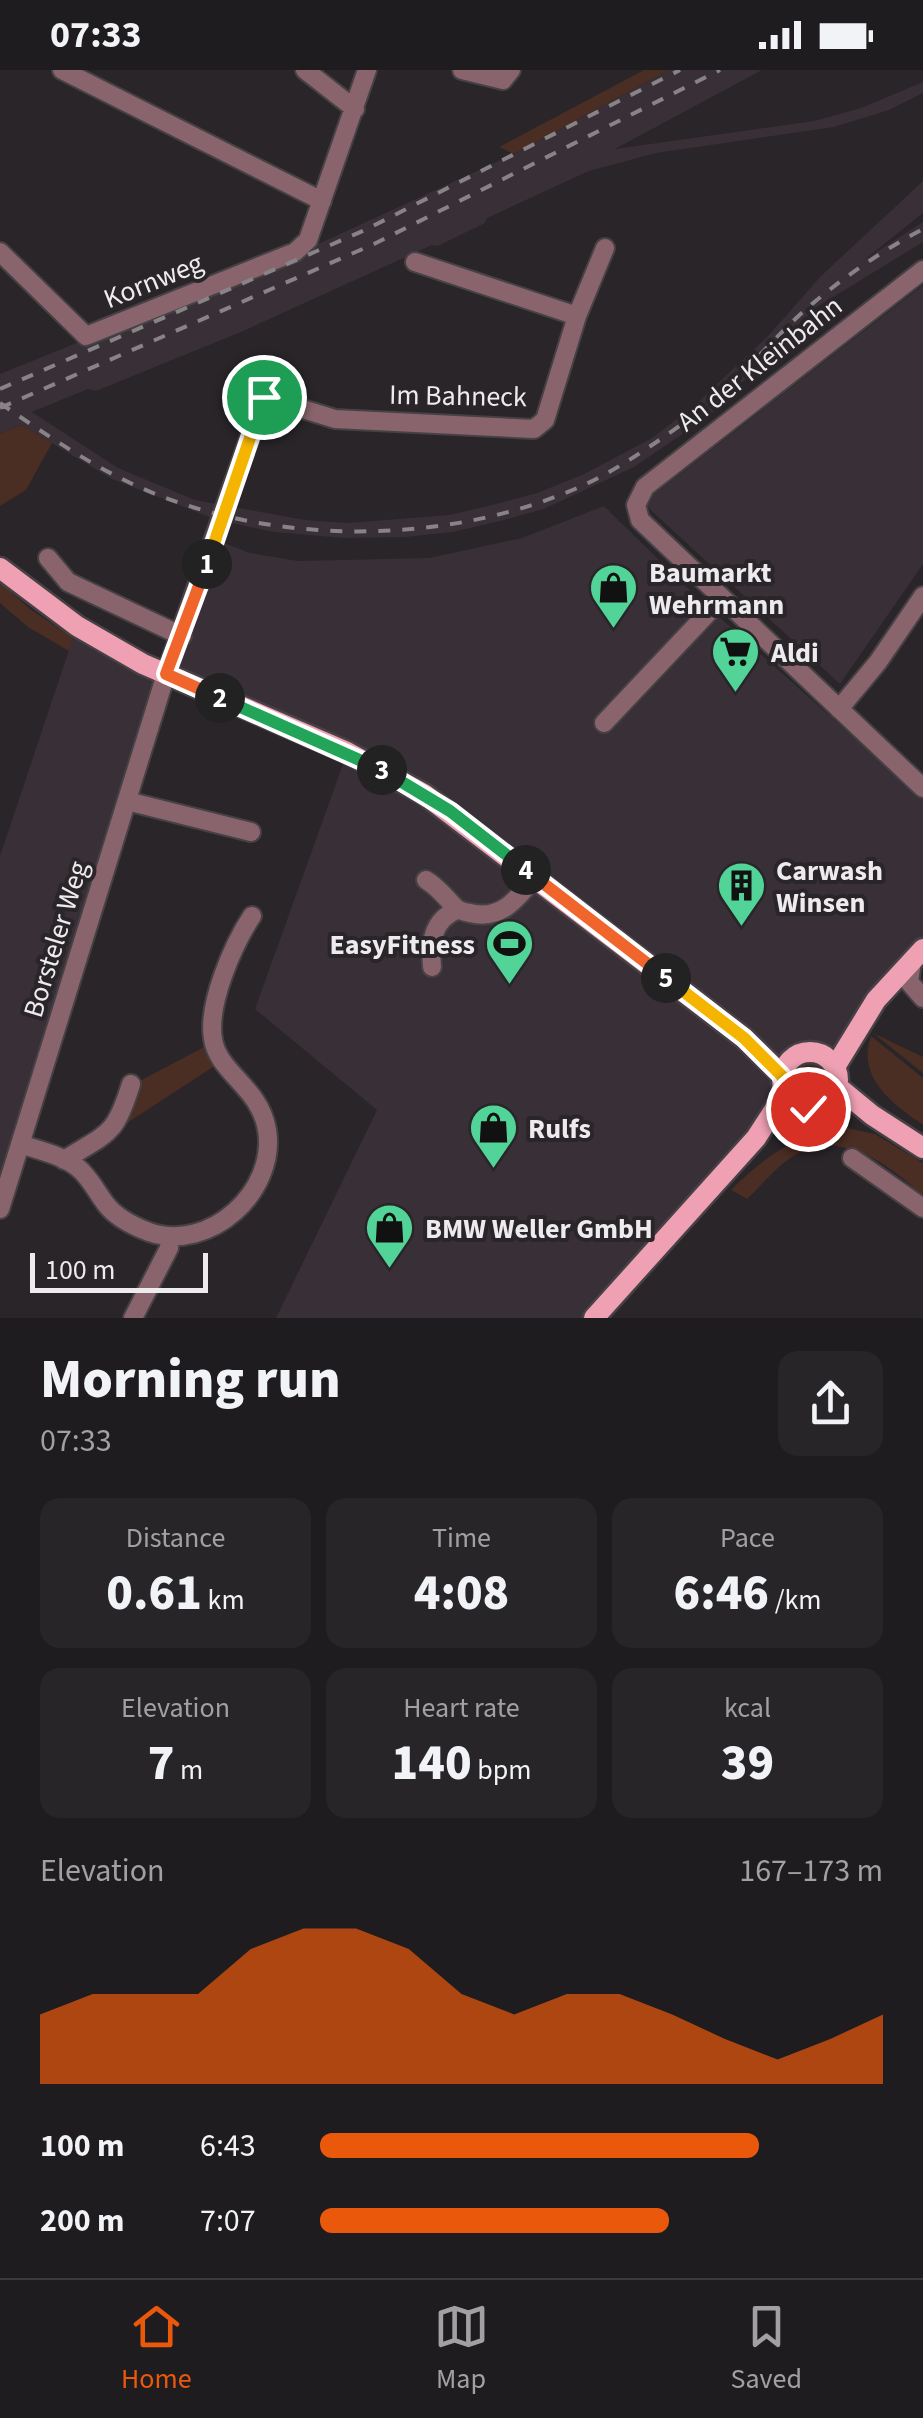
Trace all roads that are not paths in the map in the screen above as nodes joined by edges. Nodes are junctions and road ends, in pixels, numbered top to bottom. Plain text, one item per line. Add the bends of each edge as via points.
1 (62, 70) edge
2 (304, 70) edge
3 (367, 70) edge
4 (462, 70) edge
5 (510, 70) edge
6 (354, 109) junction
7 (322, 201) junction
8 (604, 248) dead end
9 (0, 252) edge
10 (415, 262) dead end
11 (923, 270) edge
12 (577, 316) junction
13 (264, 397) joint
14 (48, 558) dead end
15 (0, 568) edge
16 (923, 596) edge
17 (722, 598) junction
18 (182, 636) junction
19 (166, 674) junction
20 (839, 709) junction
21 (604, 723) dead end
22 (923, 788) edge
23 (126, 801) junction
24 (251, 832) dead end
25 (535, 877) junction
26 (426, 880) dead end
27 (456, 910) junction
28 (252, 916) dead end
29 (915, 964) edge
30 (432, 967) dead end
31 (923, 998) edge
32 (830, 1078) junction
33 (789, 1083) junction
34 (131, 1084) dead end
35 (20, 1144) junction
36 (923, 1148) edge
37 (852, 1158) dead end
38 (64, 1160) junction
39 (0, 1208) edge
40 (923, 1208) edge
41 (170, 1237) junction
42 (133, 1318) edge
43 (594, 1318) edge

1 - 7 street
2 - 6 street
3 - 6 street
4 - 5 street via 503,80
6 - 7 street
7 - 9 street, Kornweg via 308,240 296,252 86,336
8 - 12 street, Im Bahneck
10 - 12 street
11 - 17 street, An der Kleinbahn via 645,487 636,505 640,520
12 - 13 street, Im Bahneck via 545,420 534,429 335,419
13 - 18 street, Borsteler Weg
14 - 18 street via 68,582
15 - 19 main road via 77,626
16 - 20 street
17 - 20 street
17 - 21 street
18 - 19 street, Borsteler Weg
19 - 23 street, Borsteler Weg
19 - 25 main road via 397,778
20 - 22 street
23 - 24 street
23 - 35 street, Borsteler Weg
25 - 27 street via 511,906 493,914
25 - 33 main road via 744,1038
26 - 27 street
27 - 30 street via 436,927
28 - 41 street via 234,946 212,1039 261,1109 268,1150 238,1209 202,1231
29 - 31 street
29 - 32 main road via 876,1000
32 - 33 main road via 802,1053
32 - 33 main road via 814,1109
32 - 36 main road
33 - 43 main road via 756,1138
34 - 38 street via 114,1128
35 - 38 street
35 - 39 street, Borsteler Weg
37 - 40 street
38 - 41 street via 84,1173 116,1215
41 - 42 street

